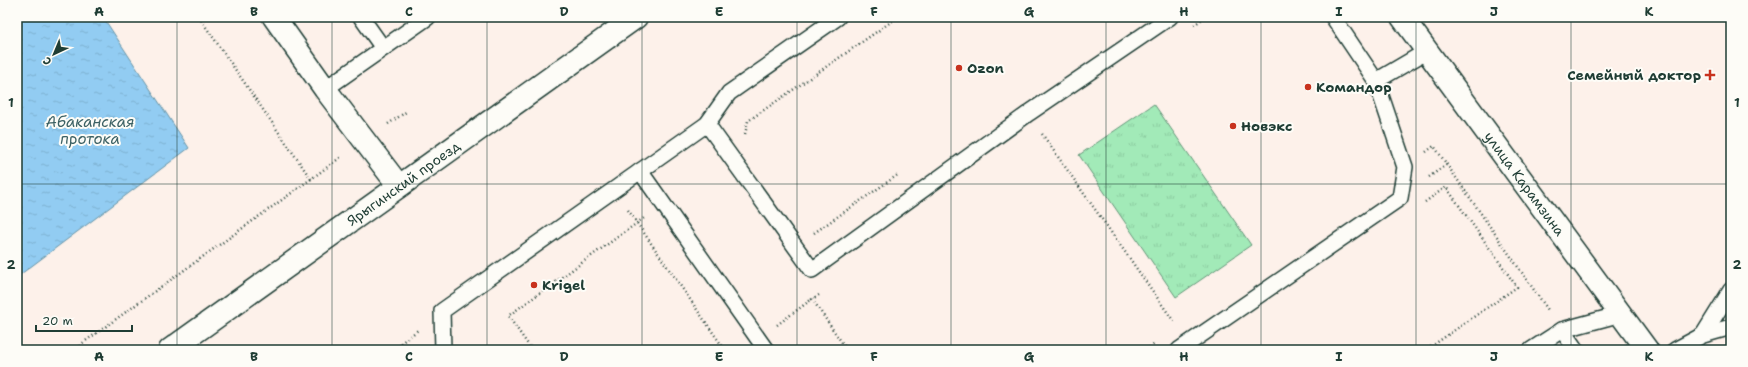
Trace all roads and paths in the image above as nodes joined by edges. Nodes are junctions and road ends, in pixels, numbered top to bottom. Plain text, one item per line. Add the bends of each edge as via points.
1 (199, 17) edge
2 (274, 17) edge
3 (361, 17) edge
4 (428, 17) edge
5 (636, 17) edge
6 (838, 17) edge
7 (898, 17) edge
8 (1170, 17) edge
9 (1205, 17) edge
10 (1333, 17) edge
11 (1402, 17) edge
12 (1193, 26) dead end
13 (383, 48) junction
14 (1427, 51) junction
15 (1376, 81) junction
16 (324, 89) junction
17 (406, 112) dead end
18 (707, 124) junction
19 (1049, 130) dead end
20 (1042, 134) junction
21 (744, 138) dead end
22 (1036, 139) dead end
23 (364, 140) junction
24 (1405, 167) junction
25 (640, 171) junction
26 (311, 179) junction
27 (399, 186) junction
28 (614, 189) junction
29 (1420, 205) dead end
30 (637, 223) junction
31 (1731, 290) edge
32 (824, 291) dead end
33 (1621, 314) junction
34 (1731, 327) edge
35 (1178, 328) dead end
36 (1562, 330) junction
37 (1703, 335) junction
38 (1159, 341) dead end
39 (401, 343) dead end
40 (73, 350) edge
41 (170, 350) edge
42 (406, 350) edge
43 (444, 350) edge
44 (532, 350) edge
45 (724, 350) edge
46 (766, 350) edge
47 (847, 350) edge
48 (1146, 350) edge
49 (1179, 350) edge
50 (1426, 350) edge
51 (1531, 350) edge
52 (1576, 350) edge
53 (1647, 350) edge
54 (1676, 350) edge

1 - 26 path
2 - 16 street
3 - 13 lane
4 - 13 lane
5 - 27 street, Ярыгинский проезд
6 - 18 lane via 729,93
7 - 21 path via 748,121
8 - 18 lane via 1029,114 812,270
9 - 12 path
10 - 15 lane
11 - 14 street, улица Карамзина
13 - 16 lane
14 - 15 lane
14 - 33 street, улица Карамзина
15 - 24 lane
16 - 23 street
17 - 23 path
18 - 25 lane
19 - 20 path
20 - 22 path
20 - 35 path
23 - 26 path
23 - 27 street
24 - 36 path via 1434,146
24 - 49 lane via 1400,198
25 - 28 lane
25 - 46 lane
26 - 40 path
27 - 41 street, Ярыгинский проезд
28 - 30 path
28 - 43 lane via 442,312
29 - 50 path via 1446,187 1517,287
30 - 44 path via 508,316
30 - 45 path
31 - 37 lane
32 - 47 path via 812,299
33 - 36 lane
33 - 53 street, улица Карамзина
34 - 37 lane
36 - 51 lane
36 - 52 lane
37 - 54 lane
38 - 48 path
39 - 42 path

